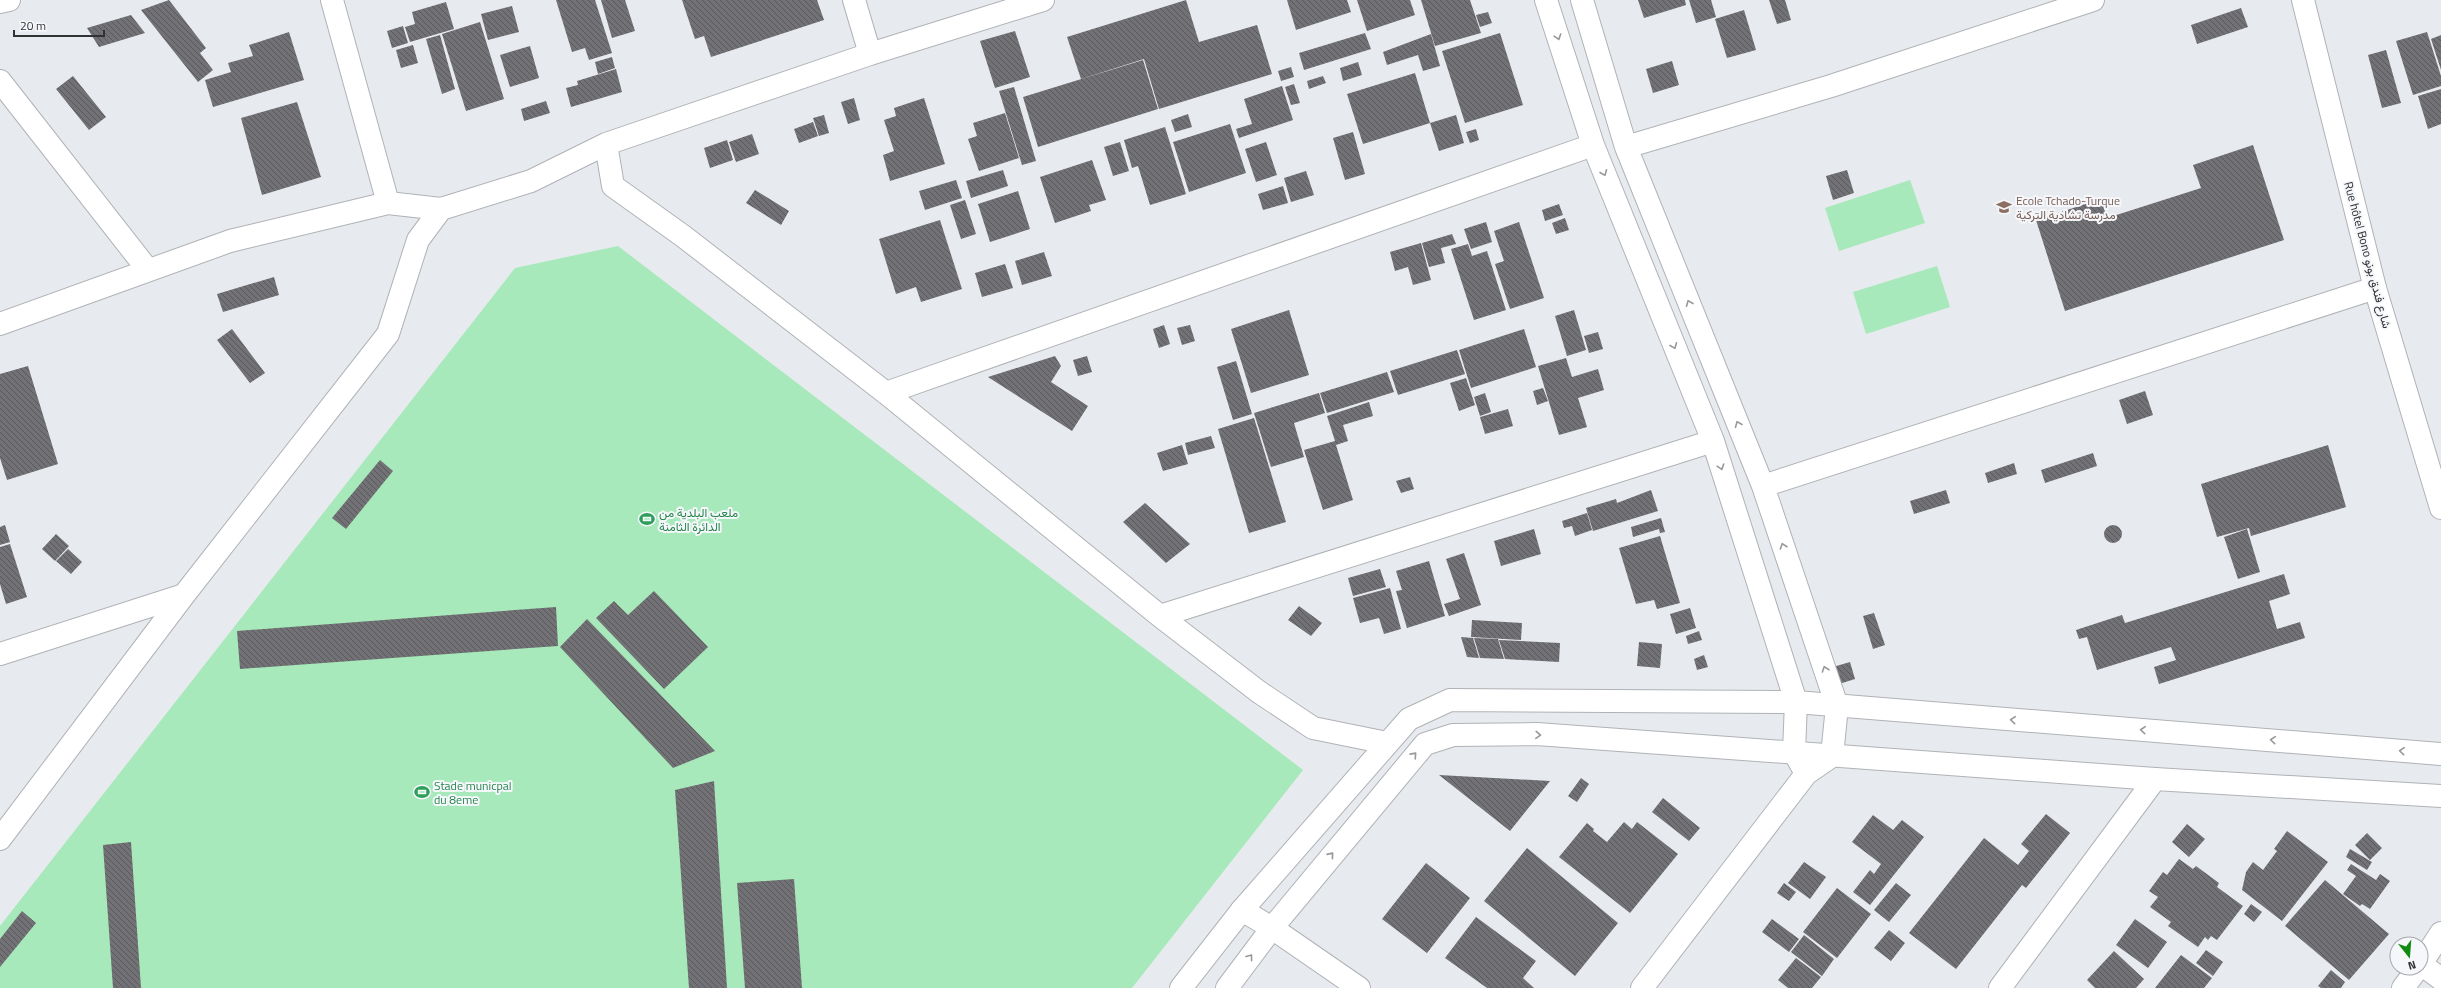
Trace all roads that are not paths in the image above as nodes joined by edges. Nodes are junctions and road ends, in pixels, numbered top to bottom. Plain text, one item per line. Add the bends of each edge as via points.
1 (9, 0) edge
2 (332, 0) edge
3 (854, 0) edge
4 (1043, 0) edge
5 (1546, 0) edge
6 (1582, 0) edge
7 (2093, 0) edge
8 (2303, 0) edge
9 (0, 2) edge
10 (870, 54) junction
11 (0, 81) edge
12 (606, 144) junction
13 (1592, 144) junction
14 (1626, 147) junction
15 (388, 203) junction
16 (441, 209) junction
17 (148, 270) junction
18 (2375, 288) junction
19 (0, 324) edge
20 (886, 393) junction
21 (1713, 441) junction
22 (1763, 486) junction
23 (2441, 508) edge
24 (184, 595) junction
25 (1160, 616) junction
26 (0, 654) edge
27 (1796, 702) junction
28 (1837, 706) junction
29 (1387, 743) junction
30 (1794, 752) junction
31 (2441, 754) edge
32 (1832, 756) junction
33 (1806, 774) junction
34 (2155, 779) junction
35 (2441, 796) edge
36 (0, 839) edge
37 (1242, 910) junction
38 (1272, 928) junction
39 (2441, 933) edge
40 (2429, 952) edge
41 (2429, 970) edge
42 (2412, 976) edge
43 (2441, 979) edge
44 (1182, 988) edge
45 (1226, 988) edge
46 (1359, 988) edge
47 (1642, 988) edge
48 (2000, 988) edge
49 (2403, 988) edge

1 - 9 street
2 - 15 street
3 - 10 street
4 - 10 street
5 -> 13 street
6 - 14 street
7 - 14 street via 1831,86
8 - 18 street, Rue hôtel Bono شارع فندق بونو
10 - 12 street
11 - 17 street
12 - 16 street via 531,181
12 - 20 street via 613,186 683,236
13 - 20 street
13 -> 21 street
22 -> 14 street
15 - 16 street
15 - 17 street via 230,241
16 - 24 street via 418,240 388,334
17 - 19 street
18 - 22 street
18 - 23 street, Rue hôtel Bono شارع فندق بونو
20 - 25 street
21 - 25 street
21 -> 27 street
28 -> 22 street
24 - 26 street
24 - 36 street
25 - 29 street via 1259,692 1313,728
27 - 28 street
27 - 29 street via 1450,700 1409,719
27 - 30 street
31 -> 28 street
28 - 32 street
29 - 37 street
30 - 32 street
30 - 33 street
38 -> 30 street via 1425,744 1453,735 1529,734
32 - 33 street
32 - 34 street
33 - 47 street
34 - 35 street
34 - 48 street
37 - 38 street
37 - 44 street
45 -> 38 street
38 - 46 street
39 - 40 street
41 - 43 street
42 - 49 street

